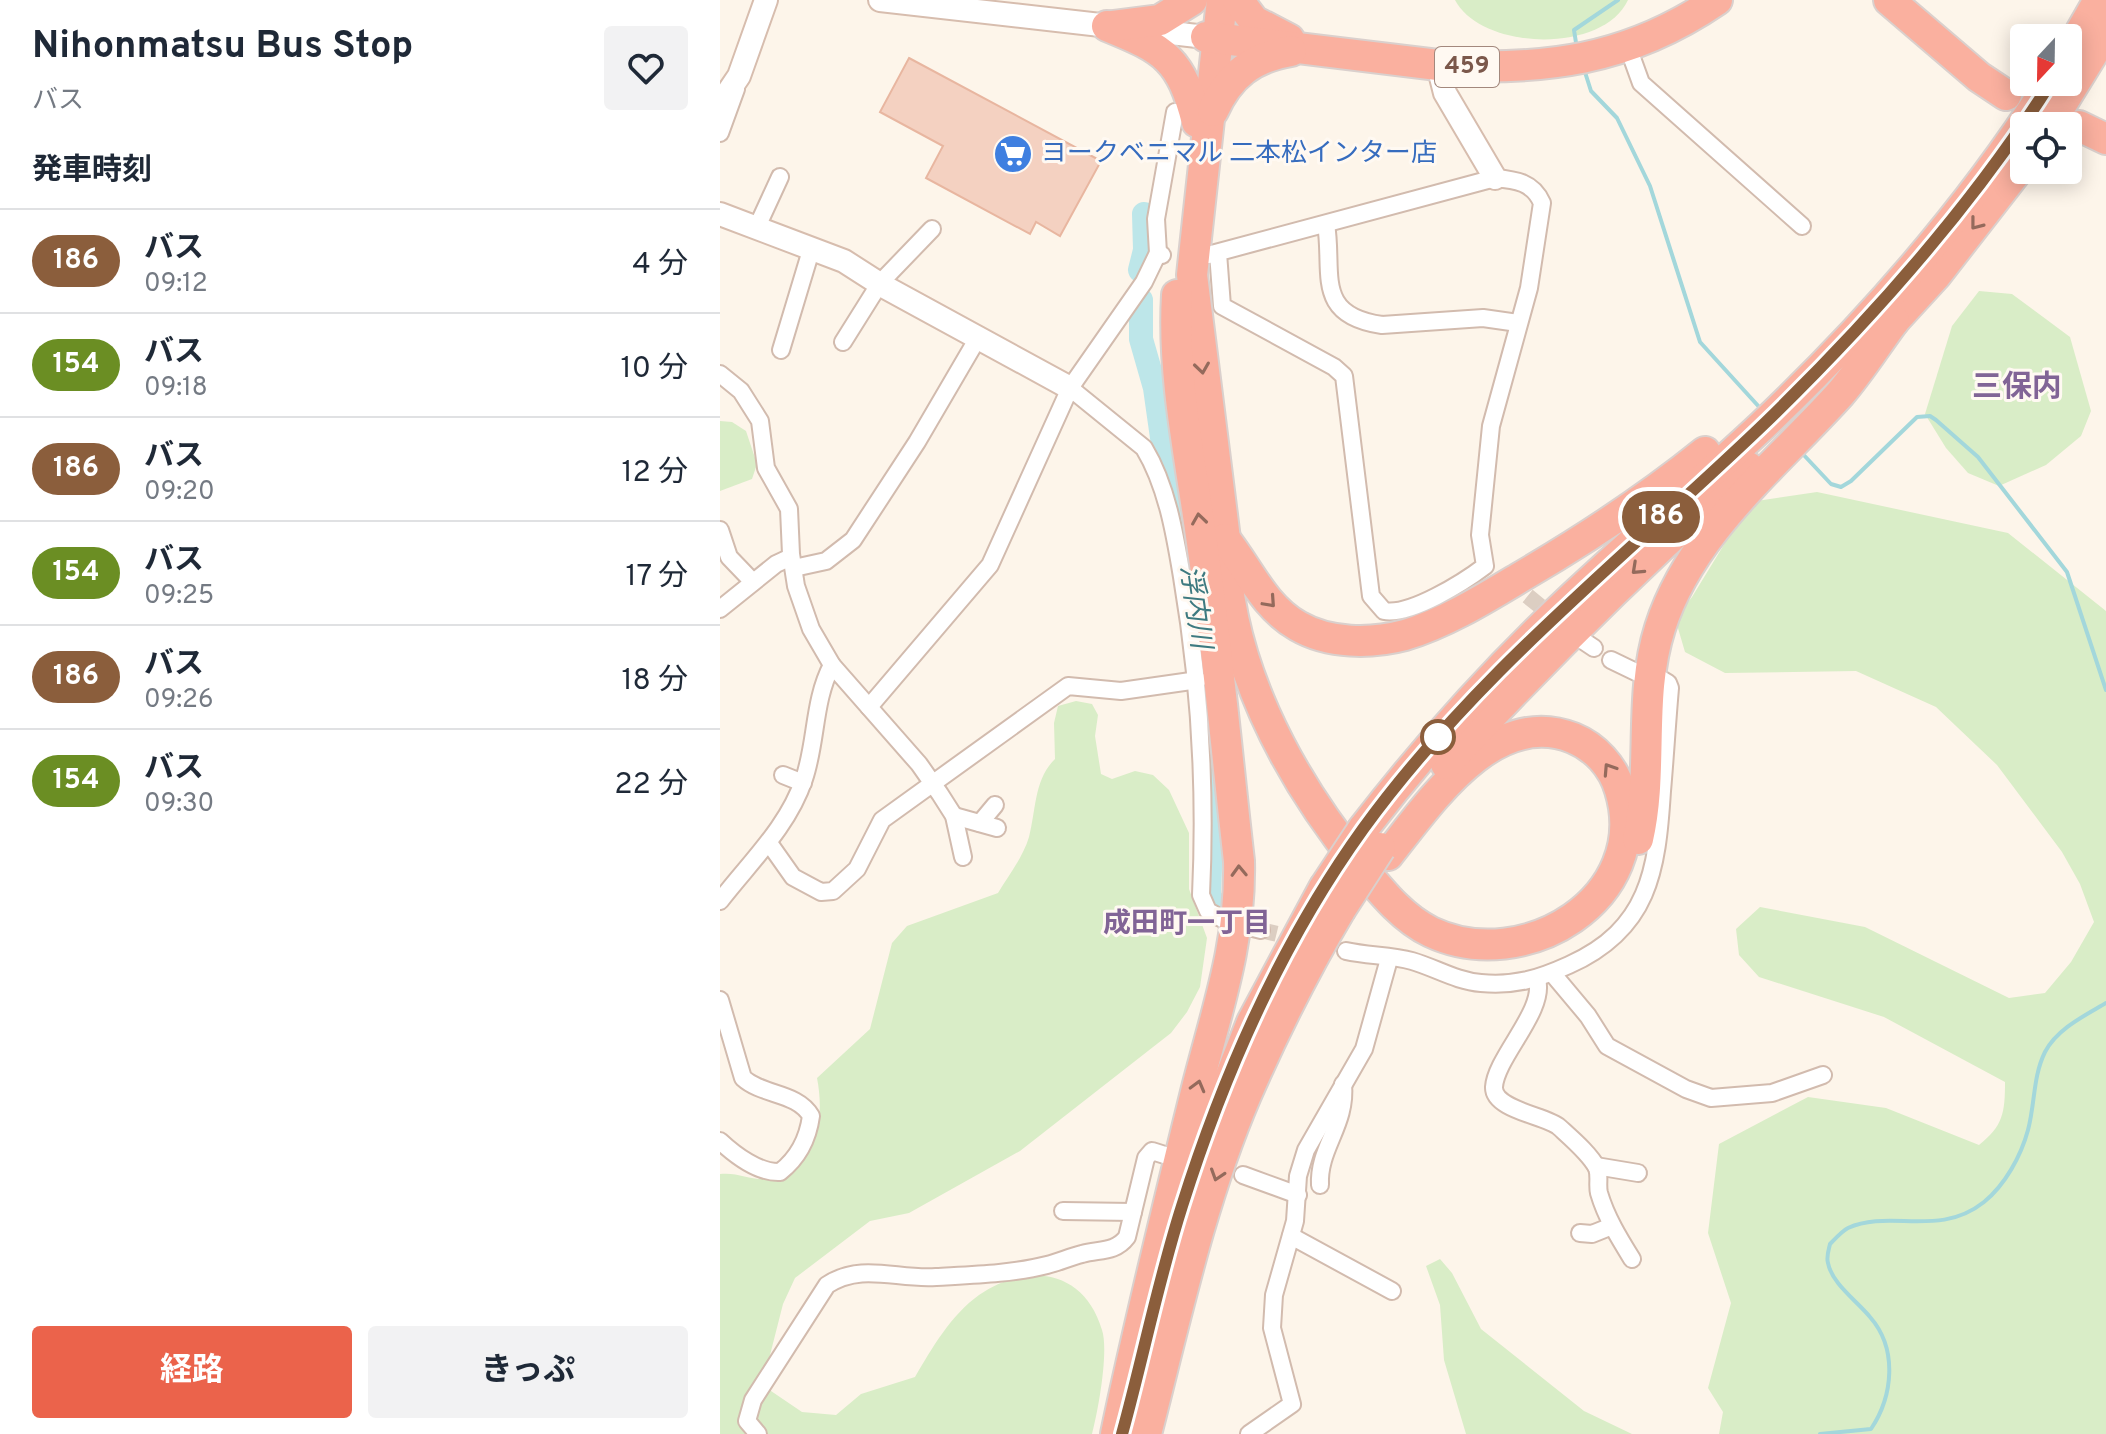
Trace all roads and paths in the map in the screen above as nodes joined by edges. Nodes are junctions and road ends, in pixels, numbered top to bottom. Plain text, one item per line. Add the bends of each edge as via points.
1 (766, 0) edge
2 (880, 0) edge
3 (1192, 0) edge
4 (1211, 0) edge
5 (1222, 0) edge
6 (1238, 0) edge
7 (1717, 0) edge
8 (1889, 0) edge
9 (2099, 0) edge
10 (1035, 9) edge
11 (1107, 26) junction
12 (2082, 30) edge
13 (2106, 32) edge
14 (1212, 37) junction
15 (1628, 47) junction
16 (1312, 48) junction
17 (1438, 65) junction
18 (739, 76) junction
19 (2006, 95) dead end
20 (2041, 96) edge
21 (720, 104) edge
22 (2057, 112) edge
23 (1193, 119) junction
24 (720, 133) edge
25 (780, 177) dead end
26 (1495, 178) junction
27 (2010, 180) edge
28 (720, 214) edge
29 (1326, 224) junction
30 (1802, 226) dead end
31 (757, 227) junction
32 (932, 229) dead end
33 (1944, 229) junction
34 (812, 247) junction
35 (880, 283) junction
36 (1894, 321) junction
37 (1518, 323) junction
38 (979, 336) junction
39 (843, 342) dead end
40 (781, 350) dead end
41 (720, 374) edge
42 (1070, 388) junction
43 (720, 530) edge
44 (1225, 539) junction
45 (792, 562) junction
46 (1485, 566) junction
47 (1503, 576) tunnel mouth
48 (753, 582) junction
49 (720, 609) edge
50 (1214, 624) junction
51 (1611, 660) dead end
52 (832, 665) junction
53 (1640, 674) dead end
54 (1658, 677) dead end
55 (1198, 680) junction
56 (869, 707) junction
57 (783, 775) dead end
58 (803, 783) junction
59 (933, 783) junction
60 (995, 805) dead end
61 (954, 816) junction
62 (769, 843) junction
63 (1377, 844) junction
64 (963, 857) dead end
65 (720, 901) edge
66 (1338, 905) junction
67 (1228, 922) dead end
68 (1346, 951) dead end
69 (1389, 959) junction
70 (1545, 976) junction
71 (720, 1000) edge
72 (1823, 1075) dead end
73 (1343, 1084) junction
74 (720, 1141) edge
75 (1171, 1157) dead end
76 (1596, 1166) junction
77 (1638, 1173) dead end
78 (1243, 1175) dead end
79 (1320, 1185) dead end
80 (1298, 1195) junction
81 (1063, 1211) dead end
82 (1133, 1212) junction
83 (1612, 1226) junction
84 (1580, 1233) dead end
85 (1291, 1236) junction
86 (1632, 1259) dead end
87 (1392, 1291) dead end
88 (758, 1434) edge
89 (1119, 1434) edge
90 (1146, 1434) edge
91 (1249, 1434) edge

1 - 18 street
2 - 10 street
3 - 11 highway via 1160,20
4 - 14 highway
5 - 14 highway
6 - 16 highway via 1254,21 1274,34
7 - 15 highway, 459
8 - 19 highway
9 - 12 highway
10 - 11 street
11 - 14 street
11 - 23 highway via 1149,43 1175,65 1190,93
13 - 22 highway
14 - 16 highway, 459
14 - 23 highway
15 - 17 highway, 459 via 1576,61
15 - 30 street via 1641,83
16 - 17 highway, 459
16 - 23 highway via 1277,54 1239,72
17 - 26 street via 1445,93
18 - 21 street
18 - 24 street
20 - 33 highway
23 - 42 street via 1156,219 1160,254
23 -> 44 highway via 1192,275
50 -> 23 highway via 1183,418 1176,320
25 - 31 street
26 - 29 street
26 - 37 street via 1533,187 1542,203
27 -> 36 highway
28 - 31 street
29 - 37 street via 1331,293 1345,310 1368,323 1483,318
29 - 46 street via 1213,254 1222,306 1344,376 1371,596 1384,611 1405,610
31 - 34 street
32 - 35 street
44 -> 33 highway via 1267,601 1301,628 1347,641 1404,635 1435,623 1554,558 1684,469 1775,393
33 - 63 highway via 1877,308 1762,425 1572,598 1494,677 1414,764
34 - 35 street
34 - 40 street
35 - 38 street
35 - 39 street
36 - 50 highway via 1842,390 1724,519 1685,571 1661,627 1650,671 1642,814 1629,868 1597,917 1562,943 1523,957 1482,960 1439,951 1396,927 1362,892 1289,792
36 -> 63 highway via 1776,443 1591,611 1511,692
37 - 46 street via 1491,426 1480,535
38 - 42 street
38 - 45 street via 853,540 826,561
41 - 45 street via 741,391 760,421 766,468 789,509
42 - 55 street via 1144,448 1152,462 1176,542
42 - 56 street via 990,565
43 - 48 street via 729,557
44 -> 63 highway via 1234,613 1269,723 1326,824 1415,923 1468,945 1512,945 1562,927 1595,899 1615,863 1624,826 1620,789 1613,772 1585,743 1528,733 1471,760
45 - 48 street via 776,564
45 - 52 street via 811,629
46 - 47 street
48 - 49 street
89 -> 50 highway via 1167,1207 1237,933 1239,861
51 - 53 street
52 - 56 street
52 - 58 street via 820,691
54 - 70 street via 1670,688 1657,853 1649,885 1631,920 1613,939
55 - 59 street via 1121,691 1068,686
55 - 67 street via 1201,895 1208,911
56 - 59 street
57 - 58 street
58 - 62 street
59 - 61 street
59 - 62 street via 882,820 857,869 833,891 821,892 793,877
60 - 61 street via 989,825
61 - 64 street
62 - 65 street
63 - 66 highway, bridge
66 - 89 highway via 1269,986 1223,1089 1181,1210
66 -> 90 highway via 1246,1095 1202,1221
68 - 69 street
69 - 70 street via 1409,960 1468,981 1510,984
69 - 73 street via 1364,1049
70 - 72 street via 1588,1016 1607,1046 1711,1098 1772,1093
70 - 76 street via 1494,1087 1496,1095 1521,1112 1557,1125
71 - 74 street via 743,1078 799,1103 811,1116 796,1157 780,1172 746,1161
73 - 79 street via 1345,1103 1319,1169
73 - 80 street via 1302,1160
75 - 82 street via 1152,1151 1146,1158
76 - 77 street
76 - 83 street via 1598,1190
78 - 80 street
80 - 85 street
81 - 82 street
82 - 88 street via 1120,1246 1045,1266 931,1278 843,1275 827,1285 753,1400 747,1421
83 - 84 street
83 - 86 street
85 - 87 street
85 - 91 street via 1274,1295 1272,1328 1292,1404

